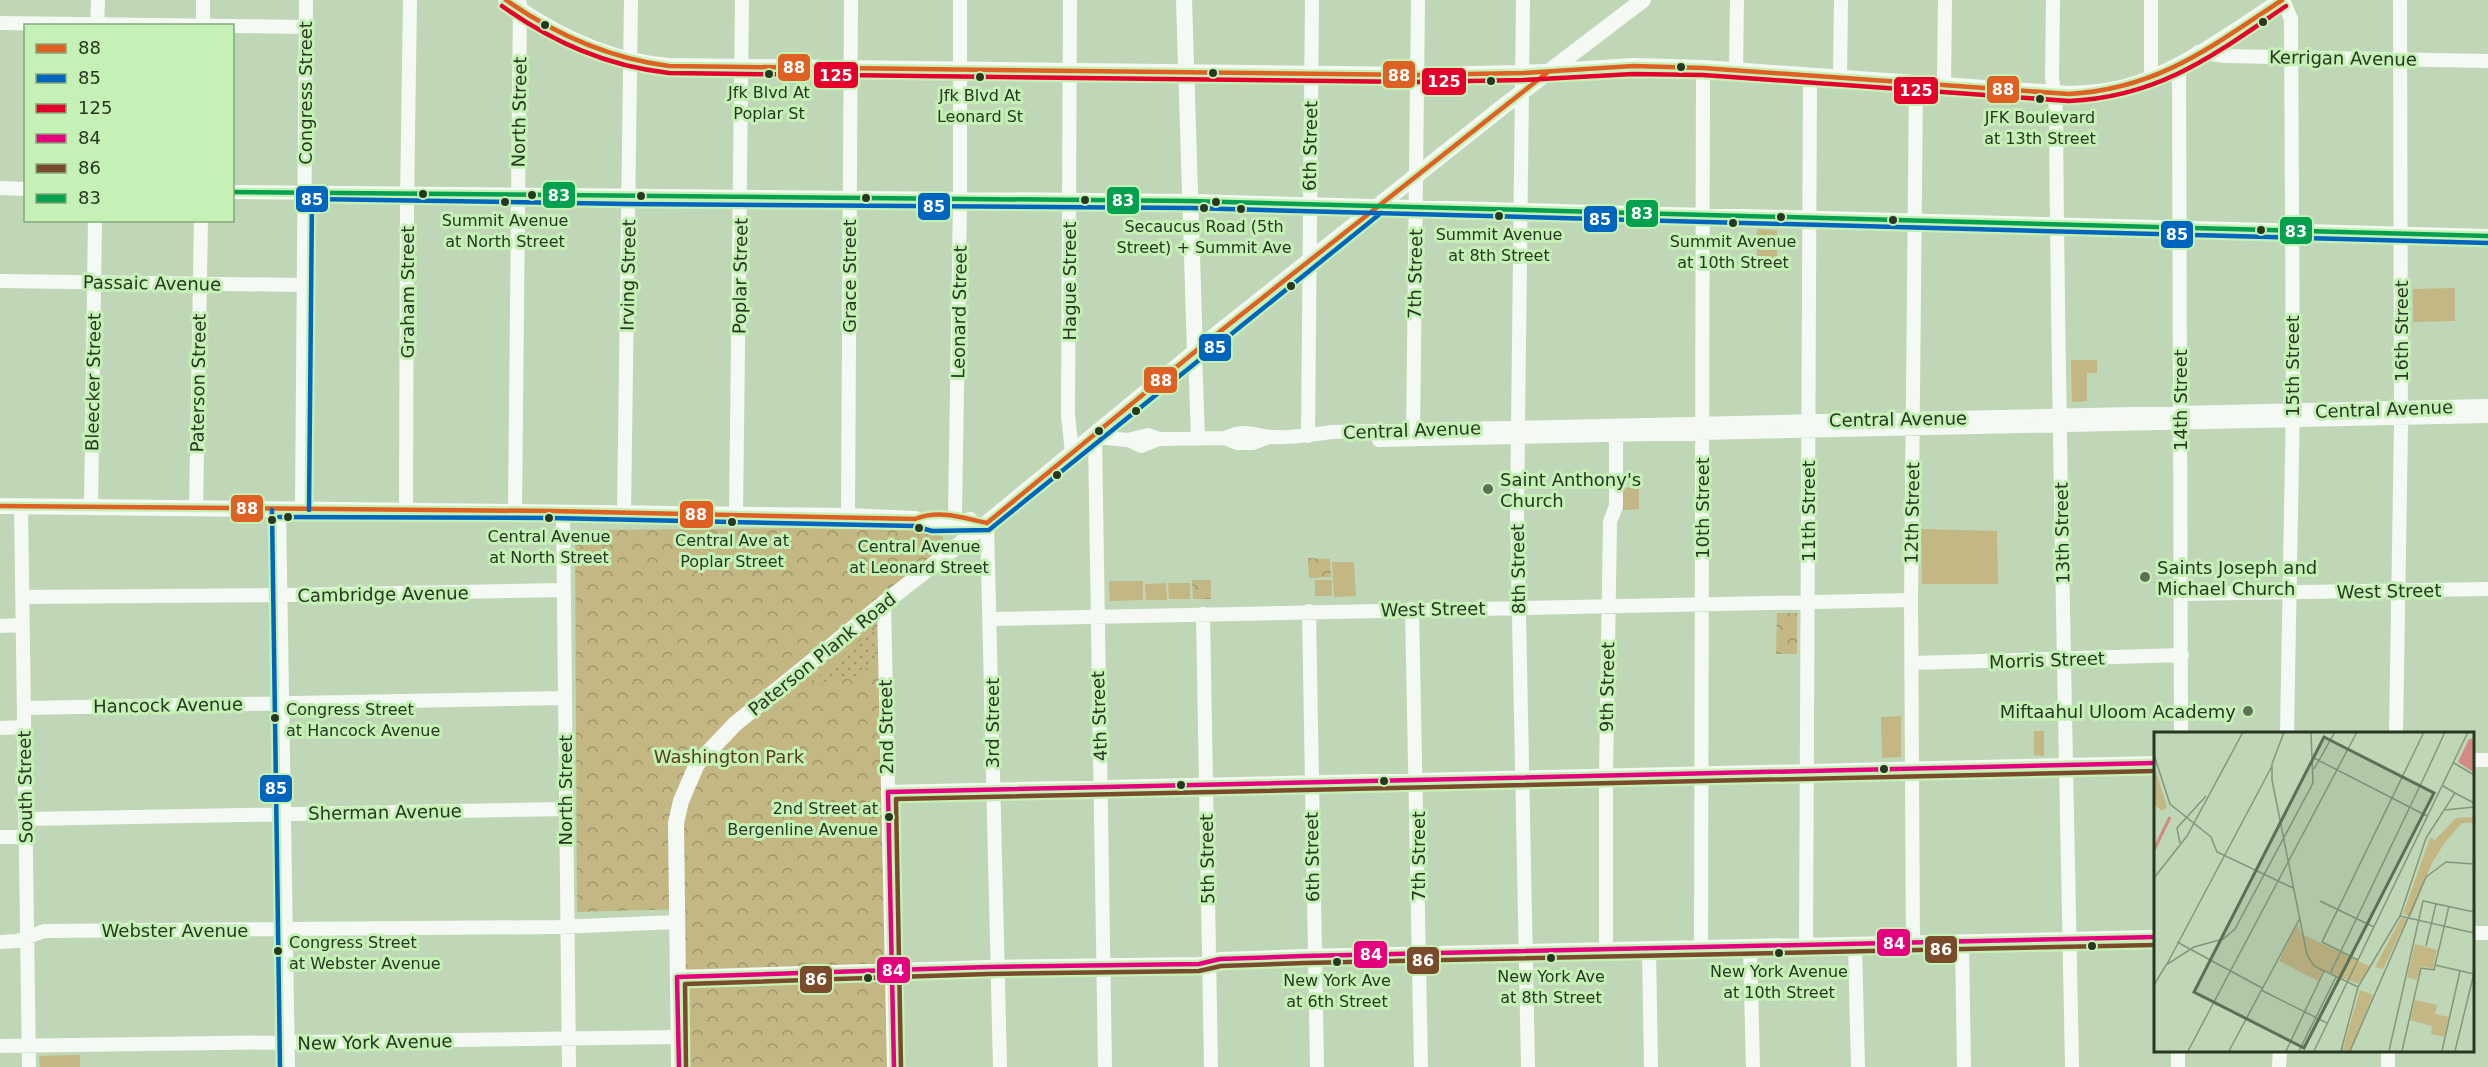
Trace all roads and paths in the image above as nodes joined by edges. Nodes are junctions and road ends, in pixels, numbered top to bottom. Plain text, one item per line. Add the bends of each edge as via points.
1 (98, 0) edge
2 (203, 0) edge
3 (306, 0) edge
4 (410, 0) edge
5 (506, 0) edge
6 (631, 0) edge
7 (742, 0) edge
8 (851, 0) edge
9 (960, 0) edge
10 (1070, 0) edge
11 (1184, 0) edge
12 (1312, 0) edge
13 (1418, 0) edge
14 (1523, 0) edge
15 (1737, 0) edge
16 (1841, 0) edge
17 (1945, 0) edge
18 (2053, 0) edge
19 (2151, 0) edge
20 (2283, 0) edge
21 (2400, 0) edge
22 (1635, 3) edge
23 (520, 6) edge
24 (0, 23) edge
25 (97, 24) edge
26 (203, 24) edge
27 (234, 26) edge
28 (306, 27) junction
29 (2198, 52) junction
30 (2291, 57) junction
31 (2401, 60) junction
32 (630, 61) junction
33 (2488, 61) edge
34 (2179, 65) junction
35 (742, 67) junction
36 (850, 67) junction
37 (960, 68) junction
38 (1703, 68) junction
39 (1070, 70) junction
40 (1736, 71) junction
41 (1186, 72) junction
42 (1548, 72) junction
43 (1523, 74) junction
44 (1310, 75) junction
45 (1416, 75) junction
46 (1810, 76) junction
47 (1840, 78) junction
48 (2151, 78) junction
49 (1916, 83) junction
50 (1944, 85) junction
51 (1523, 91) junction
52 (2053, 93) junction
53 (1416, 177) junction
54 (0, 188) edge
55 (24, 189) edge
56 (305, 191) junction
57 (234, 192) edge
58 (407, 192) junction
59 (518, 195) junction
60 (629, 197) junction
61 (741, 198) junction
62 (851, 199) junction
63 (960, 200) junction
64 (1069, 201) junction
65 (1190, 201) junction
66 (1309, 206) junction
67 (1376, 207) junction
68 (1416, 207) junction
69 (1521, 212) junction
70 (1704, 216) junction
71 (1809, 219) junction
72 (1915, 221) junction
73 (95, 222) edge
74 (201, 222) edge
75 (2057, 225) junction
76 (2180, 228) junction
77 (2291, 231) junction
78 (2401, 234) junction
79 (2488, 236) edge
80 (1309, 262) junction
81 (0, 281) edge
82 (94, 282) junction
83 (200, 283) junction
84 (303, 285) junction
85 (1195, 352) junction
86 (2488, 406) edge
87 (2401, 412) junction
88 (2291, 416) junction
89 (2488, 416) edge
90 (2180, 419) junction
91 (2061, 421) junction
92 (1914, 423) junction
93 (1808, 427) junction
94 (1703, 428) junction
95 (1615, 431) junction
96 (1519, 432) junction
97 (1413, 435) junction
98 (1095, 436) junction
99 (1308, 436) junction
100 (1198, 439) junction
101 (1072, 453) junction
102 (0, 506) edge
103 (21, 507) junction
104 (91, 507) junction
105 (196, 508) junction
106 (279, 510) junction
107 (302, 510) junction
108 (406, 511) junction
109 (515, 512) junction
110 (563, 512) junction
111 (624, 514) junction
112 (736, 515) junction
113 (848, 516) junction
114 (962, 518) junction
115 (915, 519) junction
116 (934, 522) junction
117 (987, 524) junction
118 (950, 552) junction
119 (2488, 589) edge
120 (564, 590) junction
121 (2400, 590) junction
122 (2290, 592) junction
123 (2181, 594) junction
124 (279, 595) junction
125 (22, 597) junction
126 (1911, 600) junction
127 (1808, 601) junction
128 (884, 603) junction
129 (1702, 603) junction
130 (1609, 606) junction
131 (1520, 608) junction
132 (1412, 609) junction
133 (1309, 611) junction
134 (1203, 614) junction
135 (1096, 618) junction
136 (991, 619) junction
137 (22, 625) junction
138 (0, 626) edge
139 (2182, 655) junction
140 (2063, 660) junction
141 (1912, 663) junction
142 (565, 698) junction
143 (281, 703) junction
144 (24, 708) junction
145 (24, 727) junction
146 (0, 728) edge
147 (2181, 732) edge
148 (2287, 732) edge
149 (2396, 732) edge
150 (2154, 763) edge
151 (2067, 764) junction
152 (1912, 769) junction
153 (1806, 771) junction
154 (1700, 773) junction
155 (1606, 775) junction
156 (1522, 778) junction
157 (1417, 781) junction
158 (1311, 782) junction
159 (1207, 784) junction
160 (1101, 786) junction
161 (992, 789) junction
162 (888, 792) junction
163 (566, 809) junction
164 (284, 814) junction
165 (26, 819) junction
166 (0, 837) edge
167 (26, 839) junction
168 (677, 922) junction
169 (567, 926) junction
170 (286, 930) junction
171 (26, 937) junction
172 (2154, 938) edge
173 (2068, 939) junction
174 (0, 942) edge
175 (1962, 942) junction
176 (1913, 943) junction
177 (1855, 945) junction
178 (1806, 946) junction
179 (1701, 947) junction
180 (1750, 947) junction
181 (1649, 949) junction
182 (1606, 950) junction
183 (1526, 951) junction
184 (1418, 954) junction
185 (1314, 956) junction
186 (1208, 962) junction
187 (1103, 966) junction
188 (997, 968) junction
189 (892, 972) junction
190 (677, 977) junction
191 (678, 1037) junction
192 (568, 1040) junction
193 (288, 1043) junction
194 (0, 1046) edge
195 (28, 1046) junction
196 (2280, 1052) edge
197 (29, 1067) edge
198 (288, 1067) edge
199 (569, 1067) edge
200 (679, 1067) edge
201 (894, 1067) edge
202 (1000, 1067) edge
203 (1105, 1067) edge
204 (1210, 1067) edge
205 (1317, 1067) edge
206 (1421, 1067) edge
207 (1528, 1067) edge
208 (1651, 1067) edge
209 (1753, 1067) edge
210 (1858, 1067) edge
211 (1964, 1067) edge
212 (2072, 1067) edge
213 (2279, 1067) edge

1 - 25 street
2 - 26 street
3 - 28 street, Congress Street
4 - 58 street, Graham Street
5 - 23 main road
6 - 32 street, Irving Street
7 - 35 street, Poplar Street
8 - 36 street, Grace Street
9 - 37 street, Leonard Street
10 - 39 street, Hague Street
11 - 41 main road
12 - 44 street, 6th Street
13 - 45 street, 7th Street
14 - 43 street, 8th Street
15 - 40 street
16 - 47 street
17 - 50 street
18 - 52 street, 13th Street
19 - 48 street
20 - 29 main road
20 - 30 street, 15th Street via 2291,19
21 - 31 street, 16th Street
22 - 42 main road, Paterson Plank Road
23 - 32 main road via 572,42
23 - 59 street, North Street
24 - 25 street
27 - 28 street
28 - 56 street, Congress Street
29 - 30 street, Kerrigan Avenue
29 - 34 main road
30 - 31 street, Kerrigan Avenue
30 - 77 street, 15th Street
31 - 33 street, Kerrigan Avenue
31 - 78 street, 16th Street
32 - 35 main road
32 - 60 street, Irving Street
34 - 48 main road
34 - 76 street, 14th Street
35 - 36 main road
35 - 61 street, Poplar Street
36 - 37 main road
36 - 62 street, Grace Street
37 - 39 main road
37 - 63 street, Leonard Street
38 - 40 main road
38 - 42 main road via 1633,66
38 - 70 street, 10th Street
39 - 41 main road
39 - 64 street, Hague Street
40 - 46 main road
41 - 44 main road
41 - 65 main road
42 - 43 main road
42 - 51 main road, Paterson Plank Road
43 - 45 main road
43 - 51 street, 8th Street
44 - 45 main road
44 - 66 street, 6th Street
45 - 53 street, 7th Street
46 - 47 main road
46 - 71 street, 11th Street
47 - 49 main road
48 - 52 main road via 2103,91
49 - 50 main road
49 - 72 street, 12th Street
50 - 52 main road
51 - 53 main road, Paterson Plank Road
51 - 69 street, 8th Street
52 - 75 street, 13th Street
53 - 67 main road, Paterson Plank Road
53 - 68 street, 7th Street
54 - 55 street
56 - 57 street
56 - 58 street
56 - 84 street, Congress Street
58 - 59 street
58 - 108 street, Graham Street
59 - 60 street
59 - 109 street, North Street
60 - 61 street
60 - 111 street, Irving Street
61 - 62 street
61 - 112 street, Poplar Street
62 - 63 street
62 - 113 street, Grace Street
63 - 64 street
63 - 114 street, Leonard Street
64 - 65 street
64 - 101 street, Hague Street via 1068,415
65 - 66 street
65 - 85 main road
66 - 67 street
66 - 80 street, 6th Street
67 - 68 street
67 - 80 main road, Paterson Plank Road
68 - 69 street
68 - 97 street, 7th Street
69 - 70 street
69 - 96 street, 8th Street
70 - 71 street
70 - 94 street, 10th Street
71 - 72 street
71 - 93 street, 11th Street
72 - 75 street
72 - 92 street, 12th Street
73 - 82 street, Bleecker Street
74 - 83 street, Paterson Street
75 - 76 street
75 - 91 street, 13th Street
76 - 77 street
76 - 90 street, 14th Street
77 - 78 street
77 - 88 street, 15th Street
78 - 79 street
78 - 87 street, 16th Street
80 - 85 main road, Paterson Plank Road
80 - 99 street, 6th Street
81 - 82 street, Passaic Avenue
82 - 83 street, Passaic Avenue
82 - 104 street, Bleecker Street
83 - 84 street, Passaic Avenue
83 - 105 street, Paterson Street
84 - 107 street, Congress Street
85 - 98 main road, Paterson Plank Road
85 - 100 street
86 - 87 street, Central Avenue
87 - 88 street, Central Avenue
87 - 89 street, Central Avenue
87 - 121 street, 16th Street
88 - 90 street, Central Avenue
88 - 122 street, 15th Street
90 - 91 street, Central Avenue
90 - 123 street, 14th Street
91 - 92 street, Central Avenue
91 - 140 street, 13th Street
92 - 93 street, Central Avenue
92 - 126 street, 12th Street
93 - 94 street, Central Avenue
93 - 127 street, 11th Street
94 - 95 street, Central Avenue
94 - 129 street, 10th Street
95 - 96 street, Central Avenue
95 - 130 street, 9th Street via 1616,506 1610,522
96 - 97 street, Central Avenue
96 - 131 street, 8th Street
97 - 99 street, Central Avenue via 1330,440
98 - 100 street, Central Avenue via 1128,440 1141,446 1159,439
98 - 101 main road, Paterson Plank Road
98 - 135 street, 4th Street
99 - 100 street, Central Avenue via 1270,437 1253,443
101 - 117 main road, Paterson Plank Road
102 - 103 main road
103 - 104 main road
103 - 125 street, South Street
104 - 105 main road
105 - 106 main road
106 - 107 main road
106 - 124 street
107 - 108 main road
108 - 109 main road
109 - 110 main road
110 - 111 main road
110 - 120 street, North Street
111 - 112 main road
112 - 113 main road
113 - 115 main road
114 - 115 main road via 921,515
114 - 116 main road via 961,523
114 - 117 main road
115 - 116 main road
116 - 118 main road via 948,538
117 - 118 main road, Paterson Plank Road
117 - 136 street, 3rd Street
118 - 128 main road, Paterson Plank Road
119 - 121 street, West Street
120 - 124 street, Cambridge Avenue
120 - 142 street, North Street
121 - 122 street, West Street
121 - 149 street, 16th Street
122 - 123 street, West Street
122 - 148 street, 15th Street
123 - 139 street, 14th Street
124 - 125 street, Cambridge Avenue
124 - 143 street
125 - 137 street, South Street
126 - 127 street, West Street
126 - 141 street, 12th Street
127 - 129 street, West Street
127 - 153 street, 11th Street
128 - 162 street, 2nd Street
128 - 168 main road, Paterson Plank Road via 735,724 697,764 676,823
129 - 130 street, West Street
129 - 154 street, 10th Street
130 - 131 street, West Street
130 - 155 street, 9th Street
131 - 132 street, West Street
131 - 156 street, 8th Street
132 - 133 street, West Street
132 - 157 street, 7th Street
133 - 134 street, West Street
133 - 158 street, 6th Street
134 - 135 street, West Street
134 - 159 street, 5th Street
135 - 136 street, West Street
135 - 160 street, 4th Street
136 - 161 street, 3rd Street
137 - 138 street
137 - 144 street, South Street
139 - 140 street, Morris Street
139 - 147 street, 14th Street
140 - 141 street, Morris Street
140 - 151 street, 13th Street
141 - 152 street, 12th Street
142 - 143 street, Hancock Avenue
142 - 163 street, North Street
143 - 144 street, Hancock Avenue
143 - 164 street
144 - 145 street, South Street
145 - 146 street
145 - 165 street, South Street
150 - 151 street
151 - 152 street
151 - 173 street, 13th Street
152 - 153 street
152 - 176 street, 12th Street
153 - 154 street
153 - 178 street, 11th Street
154 - 155 street
154 - 179 street, 10th Street
155 - 156 street
155 - 182 street, 9th Street
156 - 157 street
156 - 183 street, 8th Street
157 - 158 street
157 - 184 street, 7th Street
158 - 159 street
158 - 185 street, 6th Street
159 - 160 street
159 - 186 street, 5th Street
160 - 161 street
160 - 187 street, 4th Street
161 - 162 street
161 - 188 street, 3rd Street
162 - 189 street, 2nd Street
163 - 164 street, Sherman Avenue
163 - 169 street, North Street
164 - 165 street, Sherman Avenue
164 - 170 street
165 - 167 street, South Street
166 - 167 street
167 - 171 street, South Street
168 - 169 street, Webster Avenue
168 - 190 main road, Paterson Plank Road
169 - 170 street, Webster Avenue
169 - 192 street, North Street
170 - 171 street, Webster Avenue via 44,930
170 - 193 street
171 - 174 street, Webster Avenue
171 - 195 street, South Street
172 - 173 street
173 - 175 street
173 - 212 street, 13th Street
175 - 176 street
175 - 211 street
176 - 177 street
177 - 178 street
177 - 210 street
178 - 180 street
179 - 180 street
179 - 181 street
180 - 209 street
181 - 182 street
181 - 208 street
182 - 183 street
183 - 184 street
183 - 207 street, 8th Street
184 - 185 street
184 - 206 street, 7th Street
185 - 186 street via 1220,958
185 - 205 street, 6th Street
186 - 187 street
186 - 204 street, 5th Street
187 - 188 street
187 - 203 street, 4th Street
188 - 189 street
188 - 202 street, 3rd Street
189 - 190 street
189 - 201 street, 2nd Street
190 - 191 main road, Paterson Plank Road
191 - 192 street, New York Avenue
191 - 200 main road, Paterson Plank Road
192 - 193 street, New York Avenue
192 - 199 street, North Street
193 - 195 street, New York Avenue
193 - 198 street
194 - 195 street, New York Avenue
195 - 197 street, South Street
196 - 213 street

